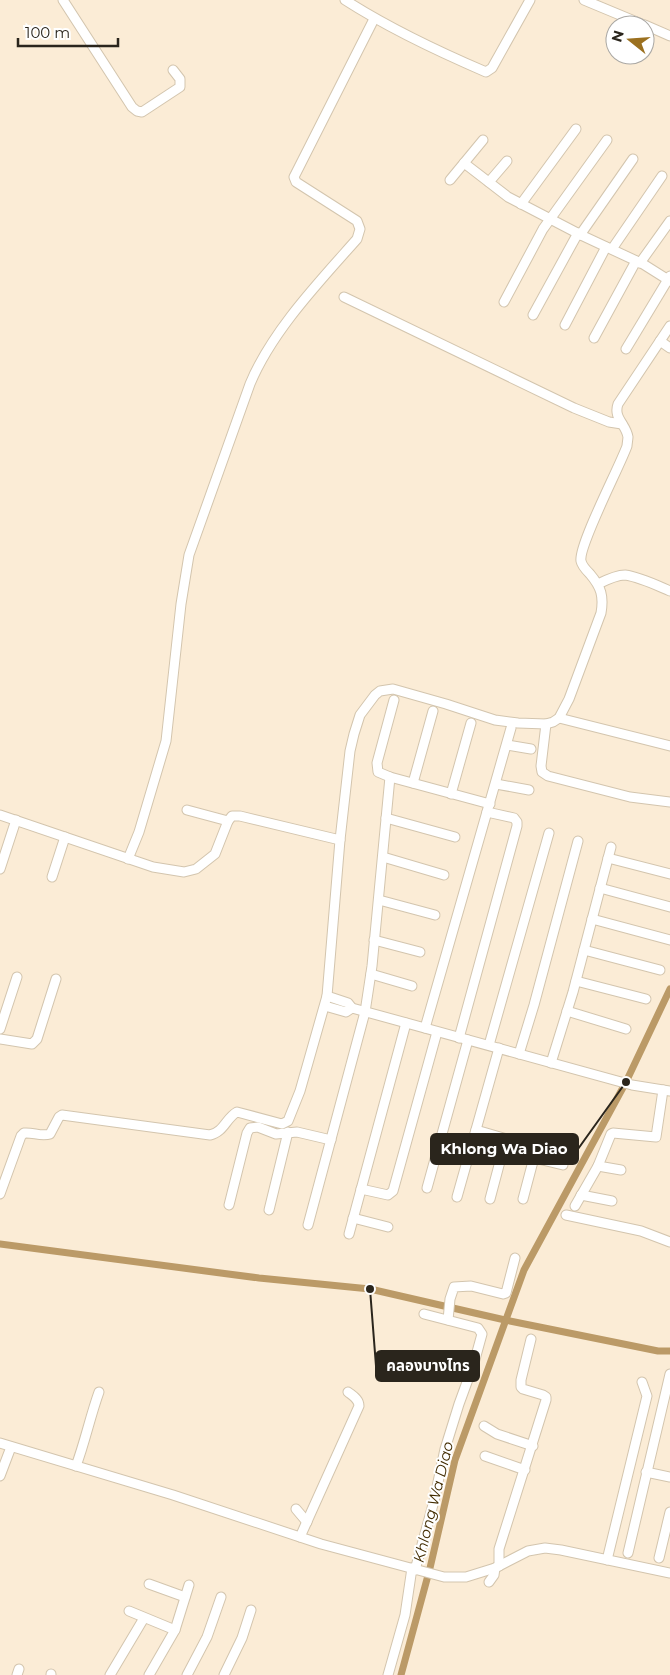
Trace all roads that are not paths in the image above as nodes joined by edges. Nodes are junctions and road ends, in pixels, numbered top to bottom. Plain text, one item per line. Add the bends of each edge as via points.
1 (63, 0) edge
2 (345, 0) edge
3 (530, 0) edge
4 (584, 0) edge
5 (600, 3) edge
6 (625, 15) edge
7 (374, 19) junction
8 (655, 29) edge
9 (670, 36) edge
10 (173, 70) dead end
11 (576, 129) dead end
12 (483, 140) dead end
13 (607, 140) dead end
14 (633, 158) dead end
15 (507, 161) dead end
16 (464, 163) junction
17 (662, 176) dead end
18 (450, 180) dead end
19 (489, 182) junction
20 (521, 204) junction
21 (550, 219) junction
22 (670, 221) edge
23 (579, 234) junction
24 (609, 248) junction
25 (638, 262) junction
26 (669, 279) edge
27 (344, 297) dead end
28 (504, 302) dead end
29 (533, 314) dead end
30 (565, 325) dead end
31 (670, 326) edge
32 (594, 338) dead end
33 (660, 341) junction
34 (626, 348) dead end
35 (670, 348) edge
36 (622, 424) junction
37 (598, 584) junction
38 (670, 591) edge
39 (394, 700) dead end
40 (433, 711) dead end
41 (559, 718) junction
42 (471, 724) dead end
43 (546, 724) junction
44 (511, 728) dead end
45 (507, 744) junction
46 (670, 746) edge
47 (531, 749) dead end
48 (390, 777) junction
49 (412, 783) junction
50 (496, 784) junction
51 (528, 790) dead end
52 (451, 794) junction
53 (670, 802) edge
54 (489, 808) junction
55 (187, 810) dead end
56 (0, 815) edge
57 (386, 818) junction
58 (16, 820) junction
59 (228, 821) junction
60 (548, 832) dead end
61 (65, 837) junction
62 (455, 837) dead end
63 (340, 840) junction
64 (578, 841) dead end
65 (611, 847) dead end
66 (383, 857) junction
67 (608, 858) junction
68 (133, 860) junction
69 (0, 869) edge
70 (670, 874) edge
71 (444, 876) dead end
72 (52, 877) dead end
73 (600, 888) junction
74 (379, 900) junction
75 (670, 907) edge
76 (435, 915) dead end
77 (592, 919) junction
78 (374, 940) junction
79 (670, 940) edge
80 (584, 950) junction
81 (420, 952) dead end
82 (660, 970) dead end
83 (371, 974) junction
84 (17, 978) dead end
85 (56, 979) dead end
86 (576, 981) junction
87 (412, 986) dead end
88 (327, 996) junction
89 (646, 999) dead end
90 (325, 1006) junction
91 (352, 1008) junction
92 (567, 1011) junction
93 (365, 1012) junction
94 (406, 1023) junction
95 (425, 1028) junction
96 (626, 1028) dead end
97 (0, 1029) edge
98 (437, 1032) junction
99 (0, 1039) edge
100 (463, 1039) junction
101 (494, 1047) junction
102 (519, 1054) junction
103 (552, 1063) junction
104 (667, 1090) edge
105 (476, 1130) junction
106 (288, 1132) junction
107 (506, 1138) junction
108 (331, 1140) junction
109 (534, 1158) junction
110 (563, 1165) dead end
111 (598, 1166) junction
112 (621, 1170) dead end
113 (427, 1188) dead end
114 (361, 1189) junction
115 (0, 1194) edge
116 (581, 1195) junction
117 (457, 1197) dead end
118 (490, 1199) dead end
119 (523, 1199) dead end
120 (612, 1201) dead end
121 (229, 1205) dead end
122 (575, 1206) dead end
123 (269, 1210) dead end
124 (566, 1215) dead end
125 (353, 1218) junction
126 (308, 1225) dead end
127 (388, 1227) dead end
128 (349, 1234) dead end
129 (670, 1242) edge
130 (515, 1258) dead end
131 (424, 1314) dead end
132 (448, 1317) junction
133 (531, 1338) dead end
134 (670, 1374) edge
135 (642, 1382) dead end
136 (99, 1392) dead end
137 (348, 1392) dead end
138 (484, 1426) dead end
139 (0, 1443) edge
140 (533, 1446) junction
141 (11, 1447) junction
142 (485, 1456) dead end
143 (76, 1466) junction
144 (525, 1470) junction
145 (646, 1472) junction
146 (0, 1476) edge
147 (670, 1477) edge
148 (296, 1509) dead end
149 (670, 1512) edge
150 (307, 1522) junction
151 (300, 1537) junction
152 (628, 1552) dead end
153 (659, 1558) dead end
154 (607, 1560) junction
155 (497, 1567) junction
156 (416, 1570) junction
157 (670, 1573) edge
158 (489, 1582) dead end
159 (149, 1584) dead end
160 (189, 1585) dead end
161 (185, 1597) junction
162 (221, 1597) dead end
163 (251, 1610) dead end
164 (129, 1611) dead end
165 (144, 1618) junction
166 (175, 1630) junction
167 (110, 1675) edge
168 (149, 1675) edge
169 (187, 1675) edge
170 (224, 1675) edge
171 (388, 1675) edge

1 - 10 street via 137,111 142,112 180,87 180,79
2 - 7 street
3 - 7 street via 492,68 486,72
4 - 5 street
5 - 6 street
7 - 68 street via 294,176 296,182 357,222 360,229 357,238 303,301 267,351 250,384 189,556 166,741
8 - 9 street
11 - 20 street
12 - 16 street
13 - 21 street
14 - 23 street
15 - 19 street
16 - 18 street
16 - 19 street
17 - 24 street
19 - 20 street
20 - 21 street
21 - 23 street
21 - 28 street
22 - 25 street
23 - 24 street
23 - 29 street
24 - 25 street
24 - 30 street
25 - 26 street
25 - 32 street
26 - 34 street
27 - 36 street via 574,408
31 - 33 street
33 - 35 street
33 - 36 street via 618,404 617,417
36 - 37 street via 628,437 627,446 582,552 581,561
37 - 38 street via 623,575
37 - 41 street via 603,599 601,613
39 - 48 street via 377,768 382,775
40 - 49 street
41 - 43 street
41 - 46 street
42 - 52 street
43 - 53 street via 540,766 545,774 630,797
43 - 63 street via 495,720 392,689 380,691 360,715 354,734
44 - 45 street
45 - 47 street
45 - 50 street
48 - 49 street
48 - 57 street
49 - 52 street
50 - 51 street
50 - 54 street
52 - 54 street
54 - 95 street
54 - 100 street via 514,818 517,826
55 - 59 street
56 - 58 street
57 - 62 street
57 - 66 street
58 - 61 street
58 - 69 street
59 - 63 street via 232,816 240,816
59 - 68 street via 215,854 196,869 184,872
60 - 101 street
61 - 68 street
61 - 72 street
63 - 88 street
64 - 102 street
65 - 67 street
66 - 71 street
66 - 74 street
67 - 70 street
67 - 73 street
73 - 75 street
73 - 77 street
74 - 76 street
74 - 78 street
77 - 79 street
77 - 80 street
78 - 81 street
78 - 83 street
80 - 82 street
80 - 86 street
83 - 87 street
83 - 93 street
84 - 97 street
85 - 99 street via 35,1042
86 - 89 street
86 - 92 street
88 - 90 street
88 - 91 street via 348,1003
90 - 91 street via 346,1012
90 - 115 street via 300,1091 285,1124 237,1112 221,1130 210,1135 66,1114 45,1136 28,1132 21,1136
91 - 93 street
92 - 96 street
92 - 103 street
93 - 94 street
93 - 108 street
94 - 95 street
94 - 114 street
95 - 98 street
98 - 100 street
98 - 114 street via 393,1191 388,1195
100 - 101 street
100 - 113 street
101 - 102 street
101 - 105 street
102 - 103 street
103 - 104 street via 632,1085
104 - 111 street via 656,1137 613,1133 606,1142
105 - 107 street
105 - 117 street
106 - 108 street
106 - 121 street via 276,1134 258,1127 250,1128
106 - 123 street
107 - 109 street via 532,1145 536,1150
107 - 118 street
108 - 126 street
109 - 110 street
109 - 119 street
111 - 112 street
111 - 116 street
114 - 125 street
116 - 120 street
116 - 122 street
124 - 129 street via 641,1231
125 - 127 street
125 - 128 street
130 - 132 street via 506,1293 471,1286 454,1287
131 - 132 street
132 - 156 street via 478,1328 482,1334 444,1449
133 - 140 street via 521,1387 546,1397
134 - 145 street
135 - 154 street via 647,1396
136 - 143 street
137 - 150 street via 359,1406
138 - 140 street
139 - 141 street
140 - 144 street
141 - 143 street
141 - 146 street
142 - 144 street
143 - 151 street
144 - 155 street via 499,1549
145 - 147 street
145 - 152 street
148 - 150 street
149 - 153 street
150 - 151 street
151 - 156 street
154 - 155 street via 545,1548 528,1551
154 - 157 street
155 - 156 street via 454,1579
155 - 158 street
156 - 171 street
159 - 161 street
160 - 161 street
161 - 166 street
162 - 169 street via 207,1638
163 - 170 street
164 - 165 street
165 - 166 street
165 - 167 street
166 - 168 street

